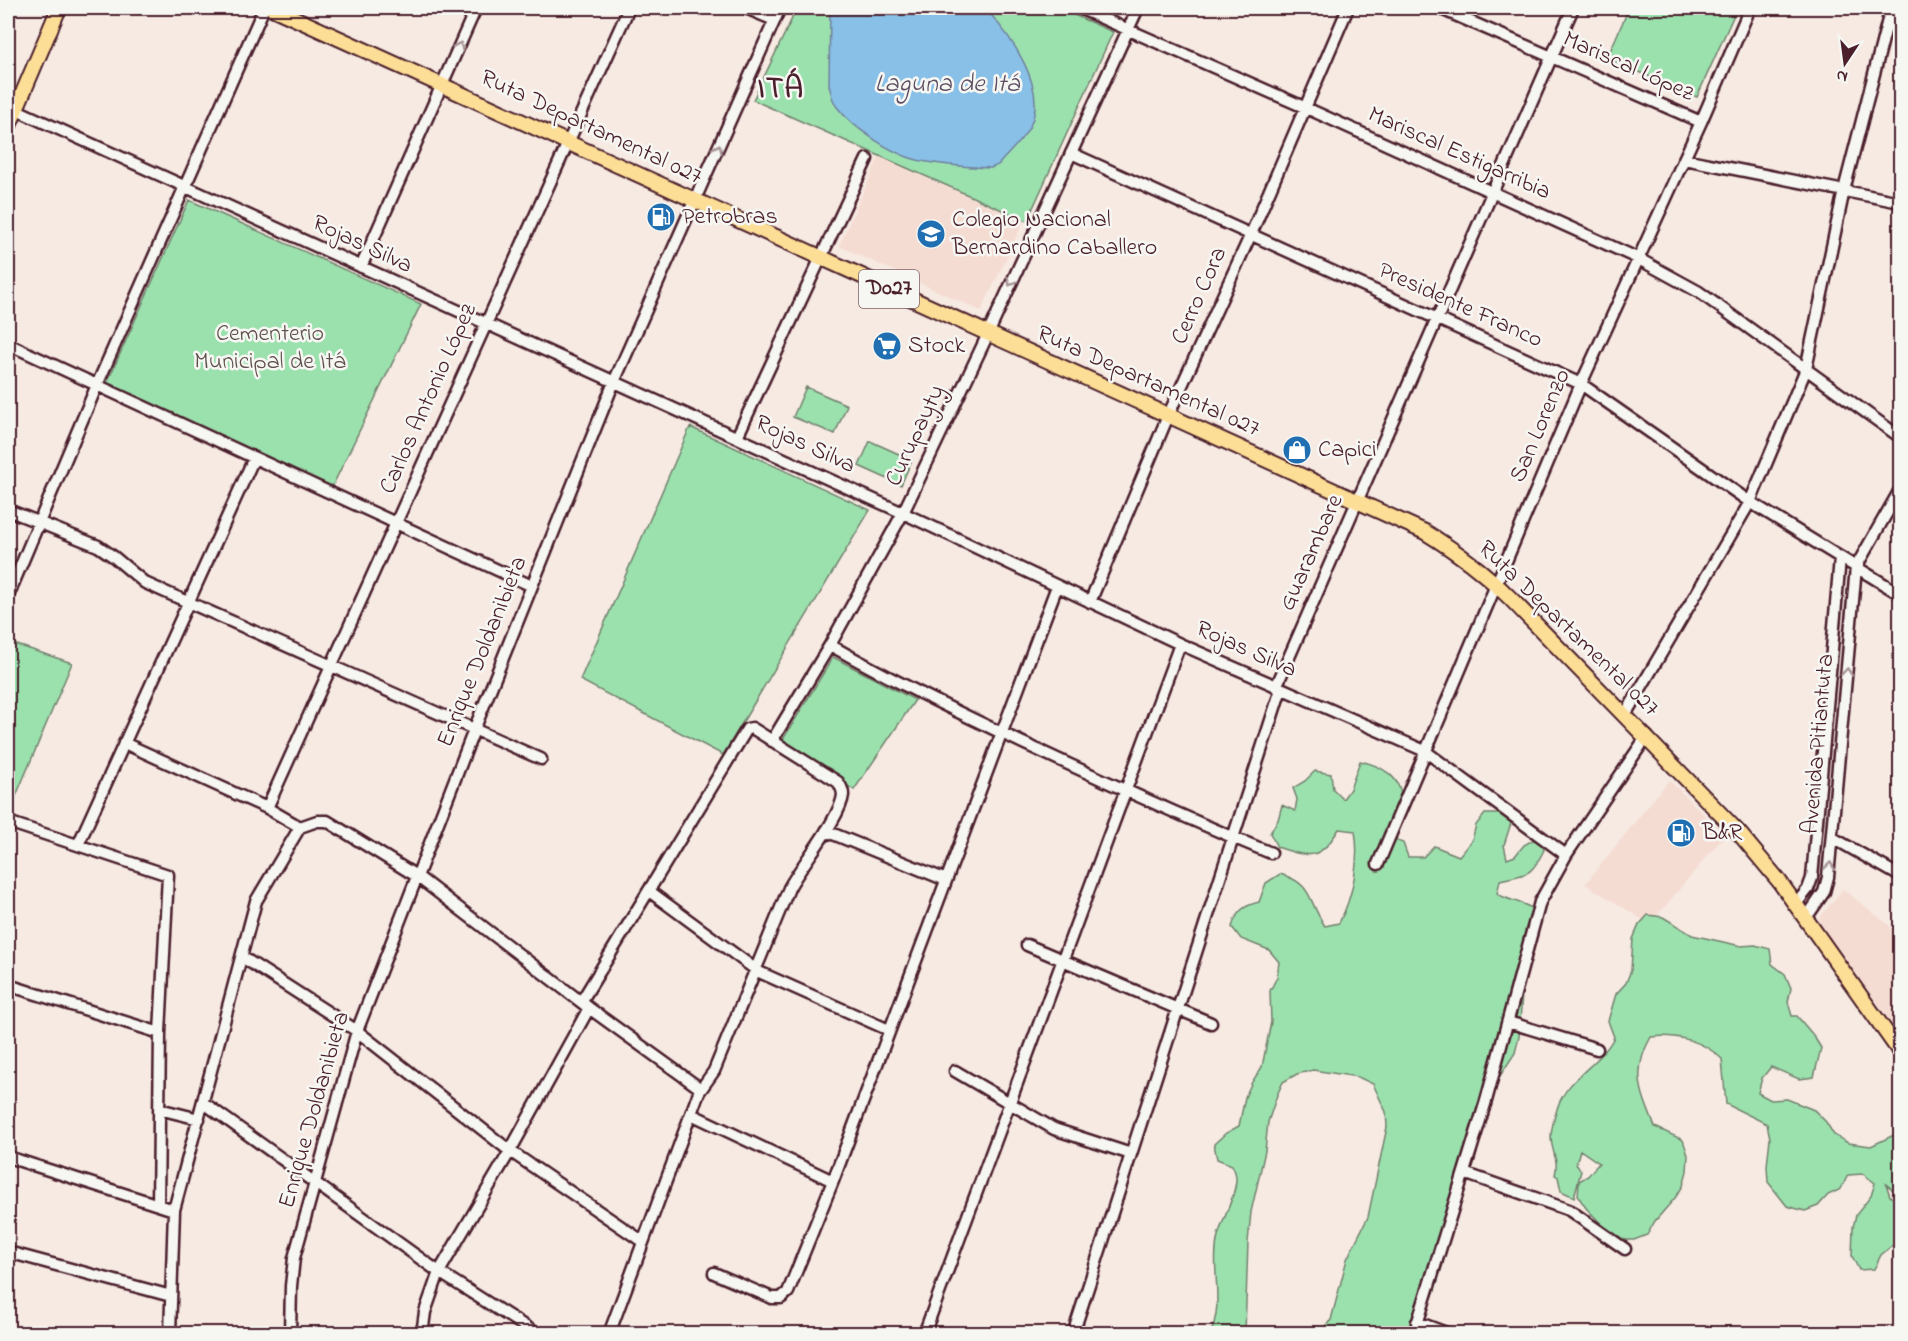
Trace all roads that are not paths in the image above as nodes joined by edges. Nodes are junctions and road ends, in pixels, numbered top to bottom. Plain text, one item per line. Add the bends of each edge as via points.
1 (59, 8) edge
2 (264, 8) edge
3 (272, 8) edge
4 (476, 8) edge
5 (629, 8) edge
6 (746, 8) edge
7 (780, 8) edge
8 (1079, 8) edge
9 (1138, 8) edge
10 (1347, 8) edge
11 (1439, 8) edge
12 (1573, 8) edge
13 (1750, 8) edge
14 (1891, 8) edge
15 (774, 20) junction
16 (1128, 30) junction
17 (1551, 56) junction
18 (442, 85) junction
19 (1304, 107) junction
20 (11, 108) edge
21 (1701, 122) junction
22 (8, 128) edge
23 (569, 142) junction
24 (1071, 153) junction
25 (867, 159) dead end
26 (1684, 159) junction
27 (185, 185) junction
28 (1844, 190) junction
29 (1492, 193) junction
30 (694, 201) junction
31 (1900, 202) edge
32 (1251, 234) junction
33 (820, 258) junction
34 (1637, 258) junction
35 (361, 267) junction
36 (1436, 319) junction
37 (486, 324) junction
38 (988, 334) junction
39 (8, 344) edge
40 (1806, 369) junction
41 (614, 382) junction
42 (1581, 384) junction
43 (97, 385) junction
44 (1168, 416) junction
45 (737, 437) junction
46 (1900, 437) edge
47 (254, 458) junction
48 (1900, 490) edge
49 (1357, 501) junction
50 (1750, 502) junction
51 (8, 510) edge
52 (903, 513) junction
53 (39, 522) junction
54 (396, 523) junction
55 (1840, 558) junction
56 (1856, 567) junction
57 (1496, 584) junction
58 (532, 586) junction
59 (1057, 586) junction
60 (1900, 594) edge
61 (8, 596) edge
62 (189, 602) junction
63 (1090, 602) junction
64 (1180, 644) junction
65 (830, 645) junction
66 (331, 666) junction
67 (1279, 688) junction
68 (1624, 715) junction
69 (474, 730) junction
70 (1001, 733) junction
71 (1647, 736) junction
72 (772, 741) junction
73 (124, 743) junction
74 (1425, 750) junction
75 (541, 759) dead end
76 (1126, 792) junction
77 (267, 808) junction
78 (8, 822) edge
79 (300, 827) junction
80 (826, 831) junction
81 (1233, 838) junction
82 (1833, 838) junction
83 (78, 845) junction
84 (1271, 854) dead end
85 (1566, 855) junction
86 (1378, 864) dead end
87 (1900, 876) edge
88 (418, 877) junction
89 (946, 880) junction
90 (649, 891) junction
91 (1796, 904) junction
92 (1806, 918) junction
93 (1027, 945) dead end
94 (242, 957) junction
95 (1063, 960) junction
96 (756, 969) junction
97 (8, 984) edge
98 (585, 1005) junction
99 (1178, 1009) junction
100 (1508, 1022) junction
101 (1211, 1023) dead end
102 (889, 1030) junction
103 (357, 1031) junction
104 (160, 1033) junction
105 (1596, 1049) dead end
106 (1900, 1052) edge
107 (955, 1071) dead end
108 (701, 1089) junction
109 (1010, 1102) junction
110 (204, 1103) junction
111 (159, 1109) junction
112 (691, 1114) junction
113 (199, 1119) junction
114 (510, 1150) junction
115 (1131, 1154) junction
116 (8, 1157) edge
117 (1464, 1173) junction
118 (833, 1181) junction
119 (315, 1185) junction
120 (158, 1205) junction
121 (174, 1210) junction
122 (642, 1241) junction
123 (1625, 1249) dead end
124 (8, 1252) edge
125 (439, 1272) junction
126 (714, 1273) dead end
127 (171, 1296) junction
128 (1415, 1328) edge
129 (170, 1334) edge
130 (290, 1334) edge
131 (422, 1334) edge
132 (537, 1334) edge
133 (609, 1334) edge
134 (924, 1334) edge
135 (1073, 1334) edge
136 (1449, 1334) edge

1 - 20 main road
2 - 27 street
3 - 18 main road, Ruta Departamental 027 / D027
18 -> 4 street
5 - 23 street, Carlos Antonio López
6 - 15 street
7 - 15 street, Enrique Doldanibieta
8 - 16 street, Mariscal Estigarribia
9 - 16 street, Curupayty
10 - 19 street, Cerro Cora
11 - 17 street, Mariscal López
12 - 17 street, Guarambare
13 - 21 street, San Lorenzo
14 - 28 street
30 -> 15 street, Enrique Doldanibieta
16 - 19 street, Mariscal Estigarribia
16 - 24 street, Curupayty
17 - 21 street, Mariscal López
17 - 29 street, Guarambare
18 - 23 main road, Ruta Departamental 027 / D027
18 - 35 street
19 - 29 street, Mariscal Estigarribia
19 - 32 street, Cerro Cora
20 - 22 main road
20 - 27 street, Rojas Silva
21 - 26 street, San Lorenzo
23 - 30 main road, Ruta Departamental 027 / D027
23 - 37 street, Carlos Antonio López
24 - 32 street, Presidente Franco
24 -> 38 street, Curupayty
25 - 33 street
26 - 28 street
26 - 34 street, San Lorenzo
27 - 35 street, Rojas Silva
27 - 43 street
28 - 31 street
28 - 40 street
29 - 34 street, Mariscal Estigarribia
29 - 36 street, Guarambare
30 - 33 main road, Ruta Departamental 027 / D027
30 - 41 street, Enrique Doldanibieta
32 - 36 street, Presidente Franco
32 - 44 street, Cerro Cora
33 - 38 main road, Ruta Departamental 027 / D027
33 - 45 street
34 - 40 street, Mariscal Estigarribia via 1699,292
34 - 42 street, San Lorenzo
35 - 37 street, Rojas Silva
36 - 42 street, Presidente Franco
36 - 49 street, Guarambare
37 - 41 street, Rojas Silva
37 - 54 street, Carlos Antonio López
38 - 44 main road, Ruta Departamental 027 / D027
38 - 52 street, Curupayty
39 - 43 street
40 - 46 street, Mariscal Estigarribia
40 - 50 street
41 - 45 street, Rojas Silva
41 - 58 street, Enrique Doldanibieta
42 - 50 street, Presidente Franco
42 - 57 street, San Lorenzo
43 - 47 street
43 - 53 street
44 - 49 main road, Ruta Departamental 027 / D027
44 - 63 street, Cerro Cora
45 - 52 street, Rojas Silva
47 - 54 street
47 - 62 street
48 - 56 street
49 - 57 main road, Ruta Departamental 027 / D027 via 1425,532 1455,550
49 - 67 street, Guarambare
50 - 55 street, Presidente Franco
50 - 68 street
51 - 53 street
52 - 59 street, Rojas Silva
52 - 65 street, Curupayty
53 - 61 street
53 - 62 street via 98,546 145,583
54 - 58 street
54 - 66 street, Carlos Antonio López
55 - 56 street, Presidente Franco
55 - 91 street, Avenida Pitiantuta via 1812,878
56 - 60 street, Presidente Franco
82 -> 56 street, Avenida Pitiantuta
57 - 68 main road, Ruta Departamental 027 / D027
57 - 74 street, San Lorenzo
58 - 69 street, Enrique Doldanibieta
59 - 63 street, Rojas Silva
59 - 70 street
62 - 66 street
62 - 73 street
63 - 64 street, Rojas Silva
64 - 67 street, Rojas Silva
64 - 76 street
65 - 70 street
65 - 72 street, Curupayty
66 - 69 street
66 - 77 street, Carlos Antonio López
67 - 74 street, Rojas Silva
67 - 81 street, Guarambare
68 - 71 main road, Ruta Departamental 027 / D027
69 - 75 street
69 - 88 street, Enrique Doldanibieta
70 - 76 street
70 - 89 street
71 - 85 street
71 - 91 main road, Ruta Departamental 027 / D027 via 1739,833
72 - 80 street via 838,782 843,790 843,798
72 - 90 street via 752,728 747,729
73 - 77 street
73 - 83 street
74 - 85 street, Rojas Silva
74 - 86 street, San Lorenzo
76 - 81 street
76 - 95 street
77 - 79 street
78 - 83 street
79 - 88 street via 327,821
79 - 94 street via 256,901
80 - 89 street
80 - 96 street via 789,888
81 - 84 street
81 - 99 street, Guarambare
82 - 87 street
92 -> 82 street, Avenida Pitiantuta via 1824,892
83 - 104 street via 168,875
85 - 100 street via 1540,902
88 - 98 street
88 - 103 street, Enrique Doldanibieta
89 - 102 street
90 - 96 street
90 - 98 street
91 - 92 main road, Ruta Departamental 027 / D027
92 - 106 main road, Ruta Departamental 027 / D027
93 - 95 street
94 - 103 street
94 - 110 street
95 - 99 street
95 - 109 street
96 - 102 street
96 - 108 street via 714,1071
97 - 104 street
98 - 108 street
98 - 114 street
99 - 101 street
99 - 115 street, Guarambare
100 - 105 street
100 - 117 street
102 - 118 street
103 - 114 street
103 - 119 street, Enrique Doldanibieta
104 - 111 street
107 - 109 street
108 - 112 street
109 - 115 street via 1054,1129
109 - 134 street
110 - 113 street
110 - 119 street
111 - 113 street
111 - 120 street
112 - 118 street
112 - 122 street
113 - 121 street
114 - 122 street
114 - 125 street
115 - 135 street, Guarambare
116 - 120 street
117 - 123 street via 1569,1210
117 - 128 street
118 - 126 street via 788,1292 781,1298 763,1296
119 - 125 street
119 - 130 street, Enrique Doldanibieta via 294,1258
120 - 121 street
121 - 127 street
122 - 133 street
124 - 127 street
125 - 131 street
125 - 132 street
127 - 129 street
128 - 136 street

